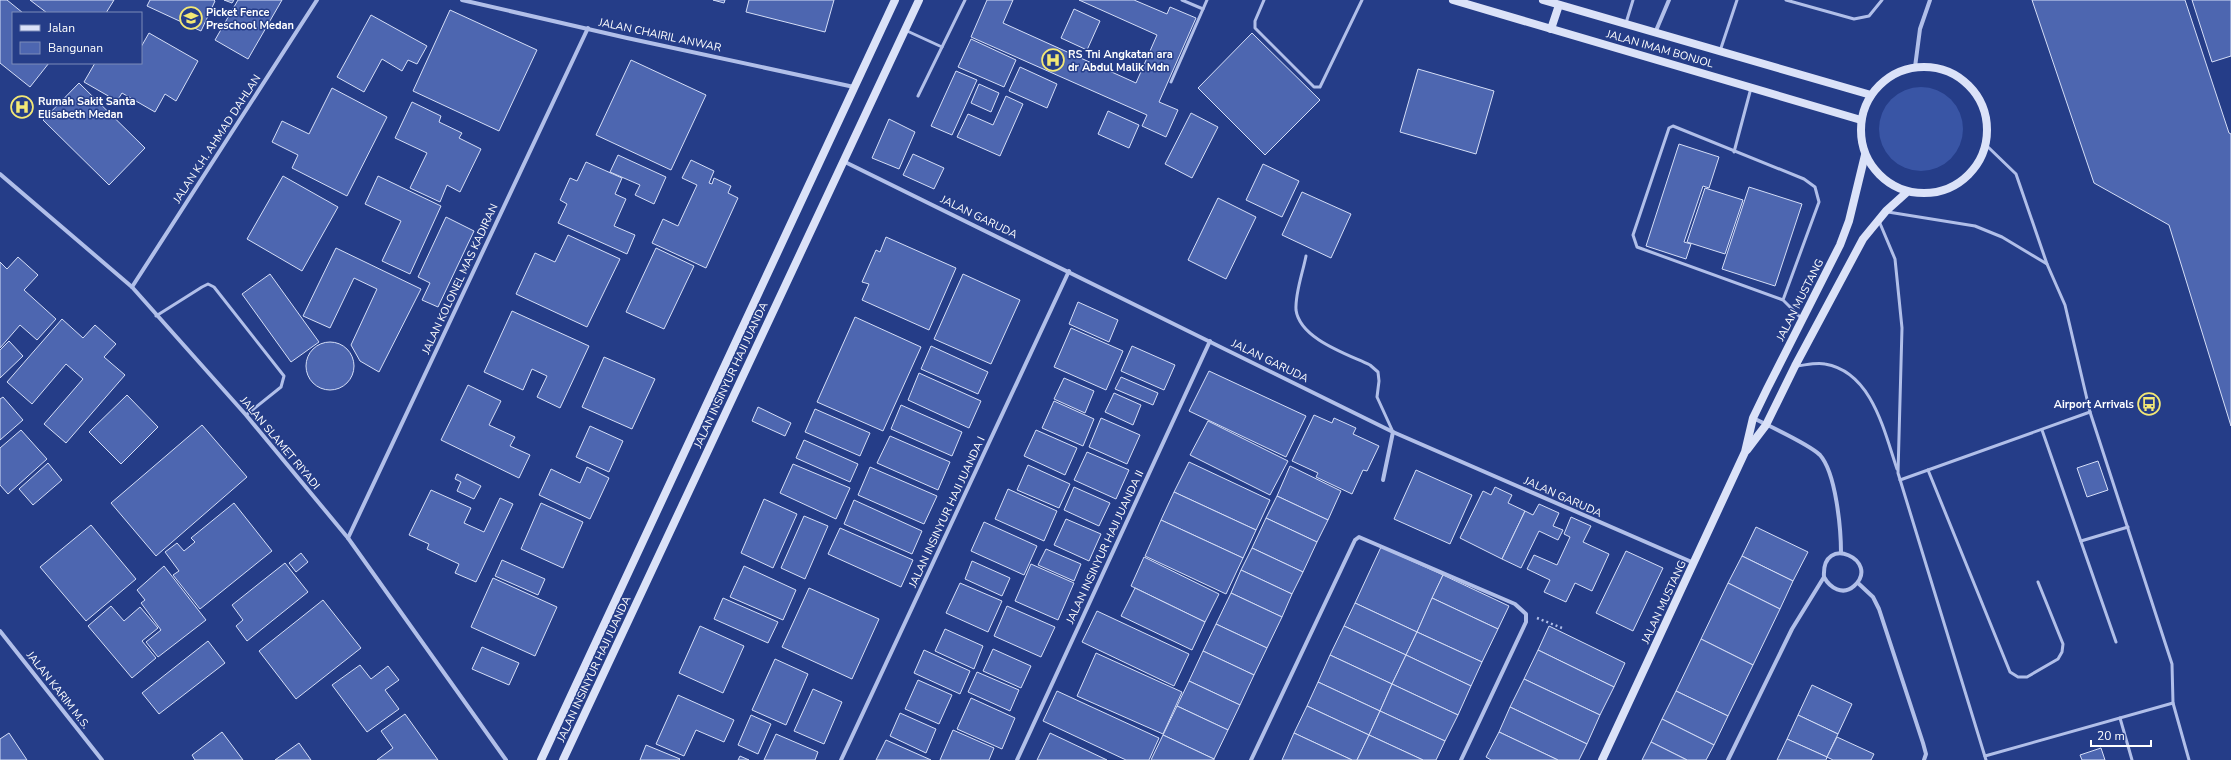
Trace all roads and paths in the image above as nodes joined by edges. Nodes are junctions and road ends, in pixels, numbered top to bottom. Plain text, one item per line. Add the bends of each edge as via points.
1 (317, 0) edge
2 (462, 0) edge
3 (895, 0) edge
4 (919, 0) edge
5 (965, 0) edge
6 (1182, 0) edge
7 (1206, 0) edge
8 (1264, 0) edge
9 (1362, 0) edge
10 (1453, 0) edge
11 (1543, 0) edge
12 (1633, 0) edge
13 (1669, 0) edge
14 (1737, 0) edge
15 (1786, 0) edge
16 (1882, 0) edge
17 (1930, 0) edge
18 (1559, 5) junction
19 (1203, 9) junction
20 (1625, 24) junction
21 (588, 28) junction
22 (1551, 29) junction
23 (905, 30) junction
24 (1655, 33) junction
25 (942, 47) junction
26 (1720, 51) junction
27 (1915, 67) junction
28 (1171, 82) dead end
29 (1751, 86) junction
30 (854, 87) junction
31 (1871, 95) junction
32 (918, 96) dead end
33 (1861, 120) junction
34 (1987, 146) junction
35 (1734, 152) junction
36 (1865, 155) junction
37 (843, 161) junction
38 (0, 174) edge
39 (1906, 193) junction
40 (1886, 211) junction
41 (1878, 220) junction
42 (1306, 256) dead end
43 (2047, 264) junction
44 (1069, 271) junction
45 (132, 287) junction
46 (1783, 300) junction
47 (156, 316) junction
48 (1802, 320) junction
49 (1210, 341) junction
50 (1795, 366) junction
51 (2090, 412) junction
52 (246, 415) junction
53 (1753, 418) junction
54 (1766, 425) junction
55 (2042, 430) junction
56 (1392, 432) junction
57 (1746, 452) junction
58 (1928, 470) junction
59 (1898, 473) junction
60 (1383, 480) dead end
61 (1900, 480) junction
62 (2128, 527) junction
63 (348, 538) junction
64 (2081, 541) junction
65 (1841, 553) junction
66 (1694, 563) junction
67 (1824, 577) junction
68 (2038, 582) dead end
69 (1858, 583) junction
70 (1526, 614) junction
71 (1562, 628) dead end
72 (0, 631) edge
73 (2116, 642) dead end
74 (2173, 704) junction
75 (2120, 718) junction
76 (1985, 756) junction
77 (102, 760) edge
78 (506, 760) edge
79 (541, 760) edge
80 (563, 760) edge
81 (841, 760) edge
82 (1017, 760) edge
83 (1251, 760) edge
84 (1461, 760) edge
85 (1602, 760) edge
86 (1728, 760) edge
87 (1924, 760) edge
88 (1986, 760) edge
89 (2132, 760) edge
90 (2189, 760) edge

1 - 45 street, JALAN K.H. AHMAD DAHLAN
2 - 21 street, JALAN CHAIRIL ANWAR
3 - 30 main road, JALAN INSINYUR HAJI JUANDA
4 - 23 main road, JALAN INSINYUR HAJI JUANDA
5 - 25 lane
6 - 19 lane
7 - 19 lane
8 - 9 lane via 1255,21 1255,28 1314,87 1320,87
10 - 22 main road, JALAN IMAM BONJOL
11 - 18 main road, JALAN IMAM BONJOL
12 - 20 lane
13 - 24 street
14 - 26 lane
15 - 16 lane via 1854,19 1869,16
17 - 27 street via 1920,29
18 - 20 main road, JALAN IMAM BONJOL
18 - 22 main road
19 - 28 lane
20 - 24 main road, JALAN IMAM BONJOL
21 - 30 street, JALAN CHAIRIL ANWAR
21 - 63 street, JALAN KOLONEL MAS KADIRAN
22 - 29 main road, JALAN IMAM BONJOL
23 - 25 lane
23 - 37 main road, JALAN INSINYUR HAJI JUANDA
24 - 26 main road, JALAN IMAM BONJOL
25 - 32 lane
26 - 31 main road, JALAN IMAM BONJOL
27 - 31 main road via 1890,76
27 - 34 main road via 1943,70 1968,85 1983,108 1988,135
29 - 33 main road, JALAN IMAM BONJOL
29 - 35 lane
30 - 79 main road, JALAN INSINYUR HAJI JUANDA
31 - 33 main road
33 - 36 main road via 1861,144
34 - 39 main road via 1975,167 1963,180 1939,191
34 - 43 lane via 2016,174
35 - 46 lane via 1804,179 1815,187 1818,194 1819,202
35 - 46 lane via 1673,126 1669,128 1633,235 1634,243 1643,250
36 - 39 main road via 1879,176
36 - 48 main road, JALAN MUSTANG via 1849,221 1840,245
37 - 44 street, JALAN GARUDA
37 - 80 main road, JALAN INSINYUR HAJI JUANDA
38 - 45 street, JALAN SLAMET RIYADI
39 - 40 main road, JALAN MUSTANG
40 - 41 main road, JALAN MUSTANG
40 - 43 lane via 1975,226 2002,237
41 - 50 main road, JALAN MUSTANG via 1863,240
41 - 59 lane via 1895,259 1902,328
42 - 56 lane via 1296,311 1300,322 1314,338 1370,365 1378,372 1377,397
43 - 51 lane via 2065,305
44 - 49 street, JALAN GARUDA
44 - 81 street, JALAN INSINYUR HAJI JUANDA I
45 - 47 street, JALAN SLAMET RIYADI
46 - 48 lane
47 - 52 street, JALAN SLAMET RIYADI
47 - 52 lane via 202,286 208,284 214,287 284,376 281,387
48 - 53 main road, JALAN MUSTANG
49 - 56 street, JALAN GARUDA
49 - 82 street, JALAN INSINYUR HAJI JUANDA II
50 - 54 main road, JALAN MUSTANG
50 - 59 lane via 1824,363 1836,367 1857,381 1868,396 1882,425
51 - 55 lane
51 - 62 lane
52 - 63 street, JALAN SLAMET RIYADI
53 - 54 street
53 - 57 main road, JALAN MUSTANG
54 - 57 main road, JALAN MUSTANG
54 - 65 street via 1820,456 1832,478 1841,534
55 - 58 lane
55 - 64 lane
56 - 60 street
56 - 66 street, JALAN GARUDA
57 - 66 main road, JALAN MUSTANG
58 - 61 lane
58 - 68 lane via 2010,672 2018,677 2027,676 2058,659 2062,652 2063,644
59 - 61 lane
61 - 76 lane
62 - 64 lane
62 - 74 lane via 2172,664
63 - 78 street, JALAN SLAMET RIYADI
64 - 73 lane
65 - 67 street via 1826,561
65 - 69 street via 1849,554 1856,559 1861,575
66 - 85 main road, JALAN MUSTANG
67 - 69 street via 1835,590 1843,591
67 - 86 street via 1792,629
69 - 87 street via 1873,597 1879,609 1923,743 1926,754
70 - 71 path
70 - 83 street via 1515,604 1364,537 1358,538
70 - 84 street via 1526,622
72 - 77 street, JALAN KARIM M.S.
74 - 75 lane
74 - 90 lane
75 - 76 lane
75 - 89 lane
76 - 88 lane

